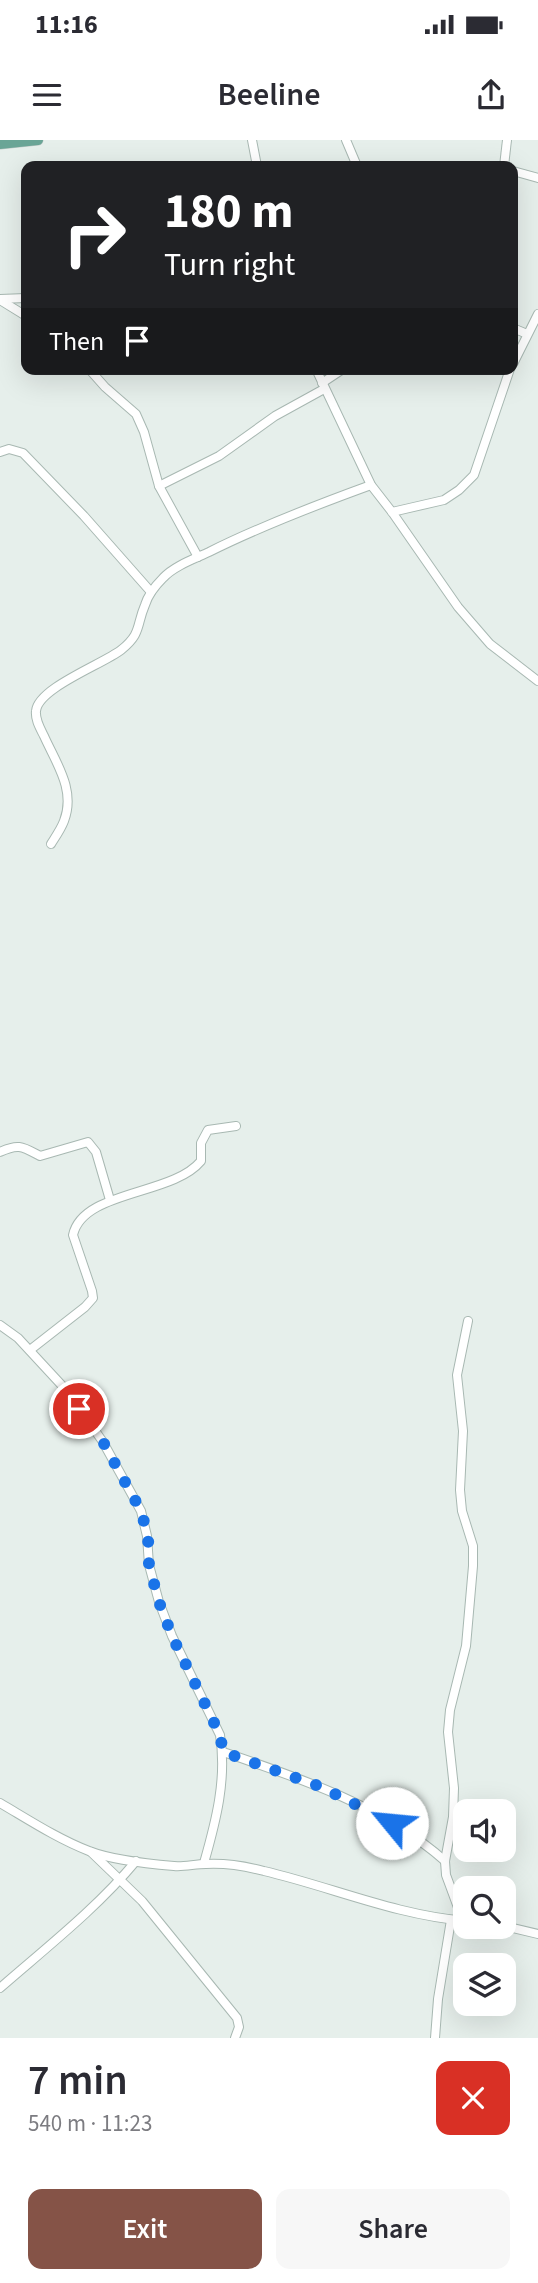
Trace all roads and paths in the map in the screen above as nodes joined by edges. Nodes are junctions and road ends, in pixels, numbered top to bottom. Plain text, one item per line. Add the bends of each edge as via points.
1 (38, 140) edge
2 (252, 140) edge
3 (346, 140) edge
4 (507, 140) edge
5 (0, 144) edge
6 (256, 161) edge
7 (355, 161) edge
8 (505, 161) edge
9 (518, 172) edge
10 (538, 178) edge
11 (21, 298) edge
12 (0, 300) edge
13 (21, 313) edge
14 (538, 314) edge
15 (518, 330) edge
16 (527, 334) junction
17 (518, 353) edge
18 (94, 375) edge
19 (318, 375) edge
20 (336, 375) edge
21 (508, 375) edge
22 (323, 386) junction
23 (0, 452) edge
24 (371, 485) junction
25 (159, 486) junction
26 (393, 512) junction
27 (198, 557) junction
28 (151, 592) junction
29 (538, 681) edge
30 (51, 844) dead end
31 (236, 1126) dead end
32 (0, 1152) edge
33 (110, 1200) junction
34 (468, 1321) dead end
35 (0, 1325) edge
36 (30, 1350) junction
37 (223, 1752) junction
38 (0, 1803) edge
39 (91, 1852) junction
40 (136, 1861) junction
41 (445, 1861) junction
42 (204, 1864) junction
43 (120, 1881) junction
44 (453, 1893) edge
45 (452, 1920) joint
46 (516, 1929) edge
47 (538, 1934) edge
48 (0, 1988) edge
49 (235, 2038) edge
50 (435, 2038) edge

1 - 5 main road
2 - 6 street
3 - 7 street
4 - 8 street
9 - 10 street
11 - 12 street
12 - 13 street
14 - 16 street
15 - 16 street
16 - 17 street
18 - 25 street via 136,414
19 - 22 street
20 - 22 street
21 - 26 street via 474,475 444,500
22 - 24 street
22 - 25 street via 219,456
23 - 28 street via 23,453
24 - 26 street
24 - 27 street
25 - 27 street
26 - 29 street via 458,607 491,644
27 - 28 street via 164,576
28 - 30 street via 133,640 57,687 36,709 69,799 64,821
31 - 33 street via 208,1130 201,1143 201,1161 189,1172
32 - 33 street via 17,1146 40,1156 88,1142 96,1152
33 - 36 street via 81,1217 73,1235 93,1298
34 - 41 street via 457,1375 463,1431 461,1501 473,1546 473,1566 466,1646 447,1732 454,1788
35 - 36 street
36 - 37 street via 68,1392 103,1442 141,1511 159,1602 217,1727
37 - 41 street via 319,1786 425,1844
37 - 42 street via 220,1797
38 - 39 street
39 - 40 street
39 - 43 street
40 - 42 street
40 - 43 street
41 - 44 street
42 - 45 street via 261,1870 402,1911
43 - 48 street
43 - 49 street via 142,1900 237,2018
45 - 50 street
46 - 47 street

